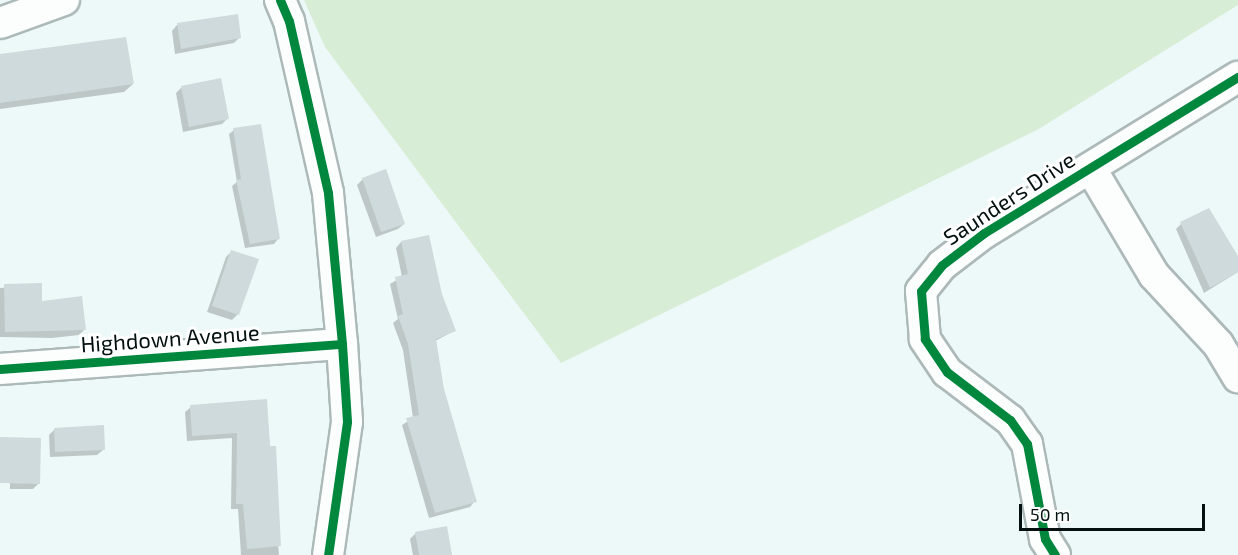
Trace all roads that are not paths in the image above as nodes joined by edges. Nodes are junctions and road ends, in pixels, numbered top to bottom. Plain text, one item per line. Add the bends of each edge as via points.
1 (64, 0) edge
2 (280, 0) edge
3 (0, 23) edge
4 (1238, 77) edge
5 (1091, 169) junction
6 (342, 344) junction
7 (0, 369) edge
8 (1238, 377) edge
9 (328, 555) edge
10 (1055, 555) edge

1 - 3 street
2 - 6 street via 289,21 328,193
4 - 5 street, Saunders Drive via 1150,128
5 - 8 street via 1154,275 1218,344
5 - 10 street, Saunders Drive via 984,233 942,265 921,291 925,339 947,372 1010,420 1027,444 1045,539
6 - 7 street, Highdown Avenue
6 - 9 street via 347,422

